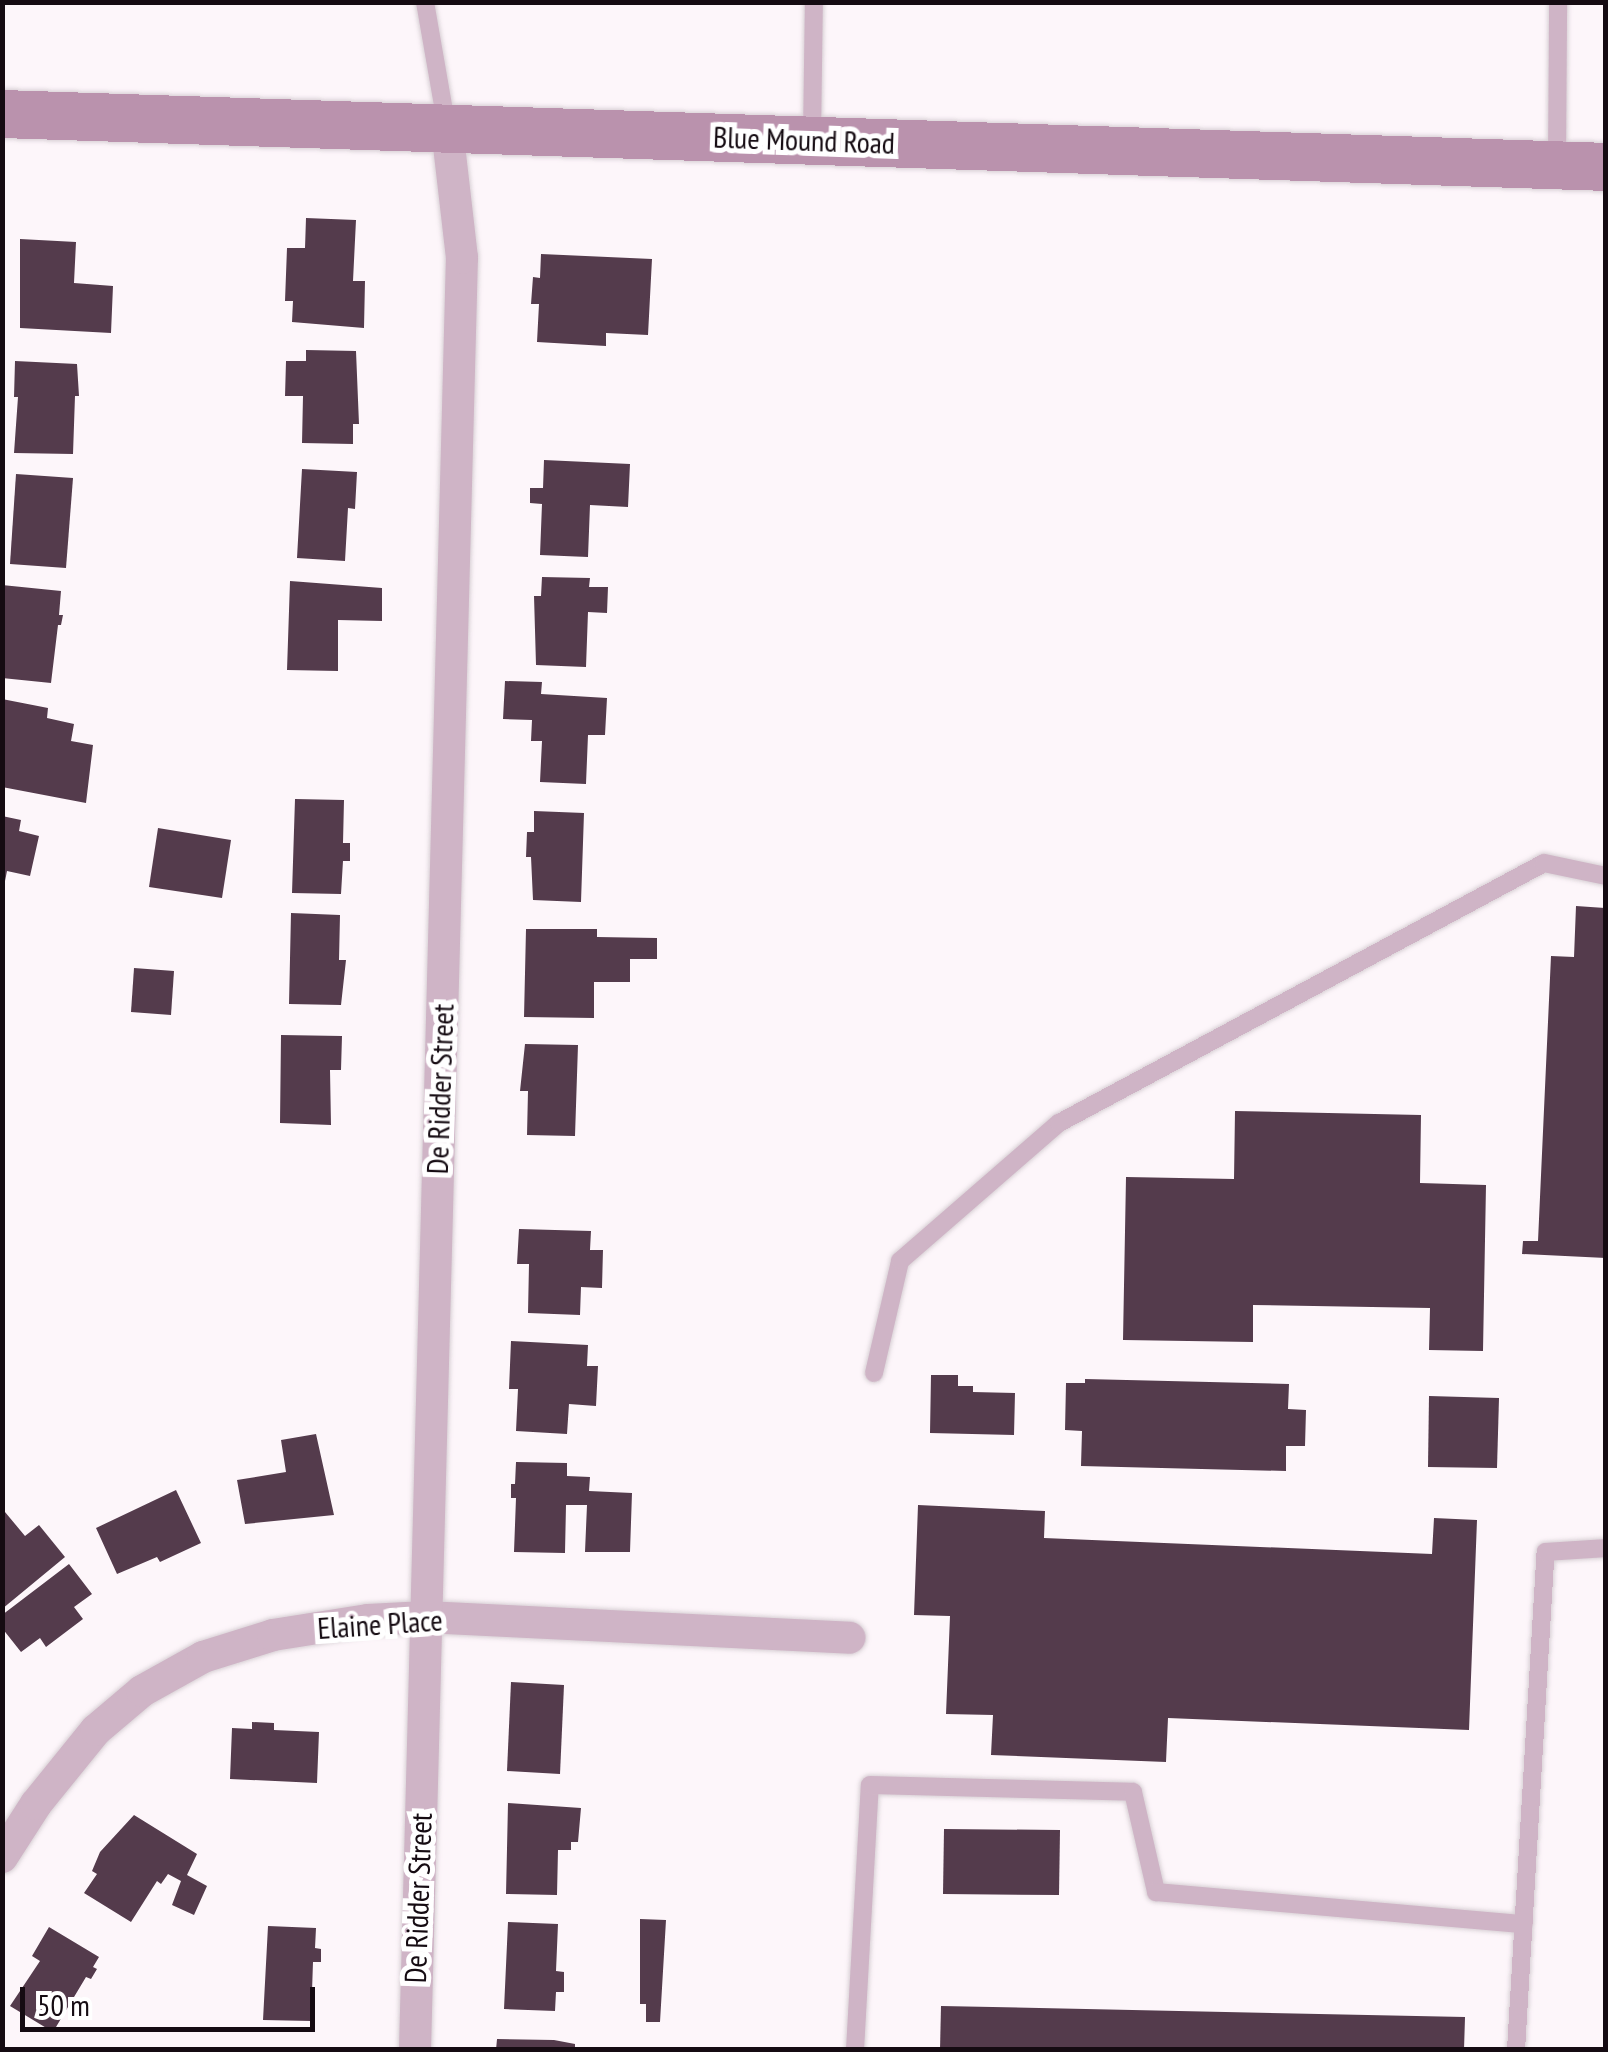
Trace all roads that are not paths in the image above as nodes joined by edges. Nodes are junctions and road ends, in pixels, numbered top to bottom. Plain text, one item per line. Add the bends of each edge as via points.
1 (425, 2) edge
2 (814, 2) edge
3 (1558, 2) edge
4 (2, 114) edge
5 (447, 128) junction
6 (812, 140) junction
7 (1557, 166) junction
8 (1606, 167) edge
9 (1606, 876) edge
10 (874, 1373) dead end
11 (1606, 1548) edge
12 (426, 1617) junction
13 (848, 1638) dead end
14 (2, 1857) edge
15 (1524, 1924) junction
16 (414, 2050) edge
17 (856, 2050) edge
18 (1516, 2050) edge

1 - 5 lane
2 - 6 lane
3 - 7 lane
4 - 5 main road, Blue Mound Road
5 - 6 main road, Blue Mound Road
5 - 12 street, De Ridder Street via 462,258
6 - 7 main road, Blue Mound Road
7 - 8 main road, Blue Mound Road
9 - 10 lane via 1544,863 1059,1124 900,1261
11 - 15 lane via 1546,1552
12 - 13 street, Elaine Place
12 - 14 street, Elaine Place via 273,1635 203,1657 142,1690 96,1730
12 - 16 street, De Ridder Street
15 - 17 lane via 1156,1892 1132,1792 870,1785
15 - 18 lane

